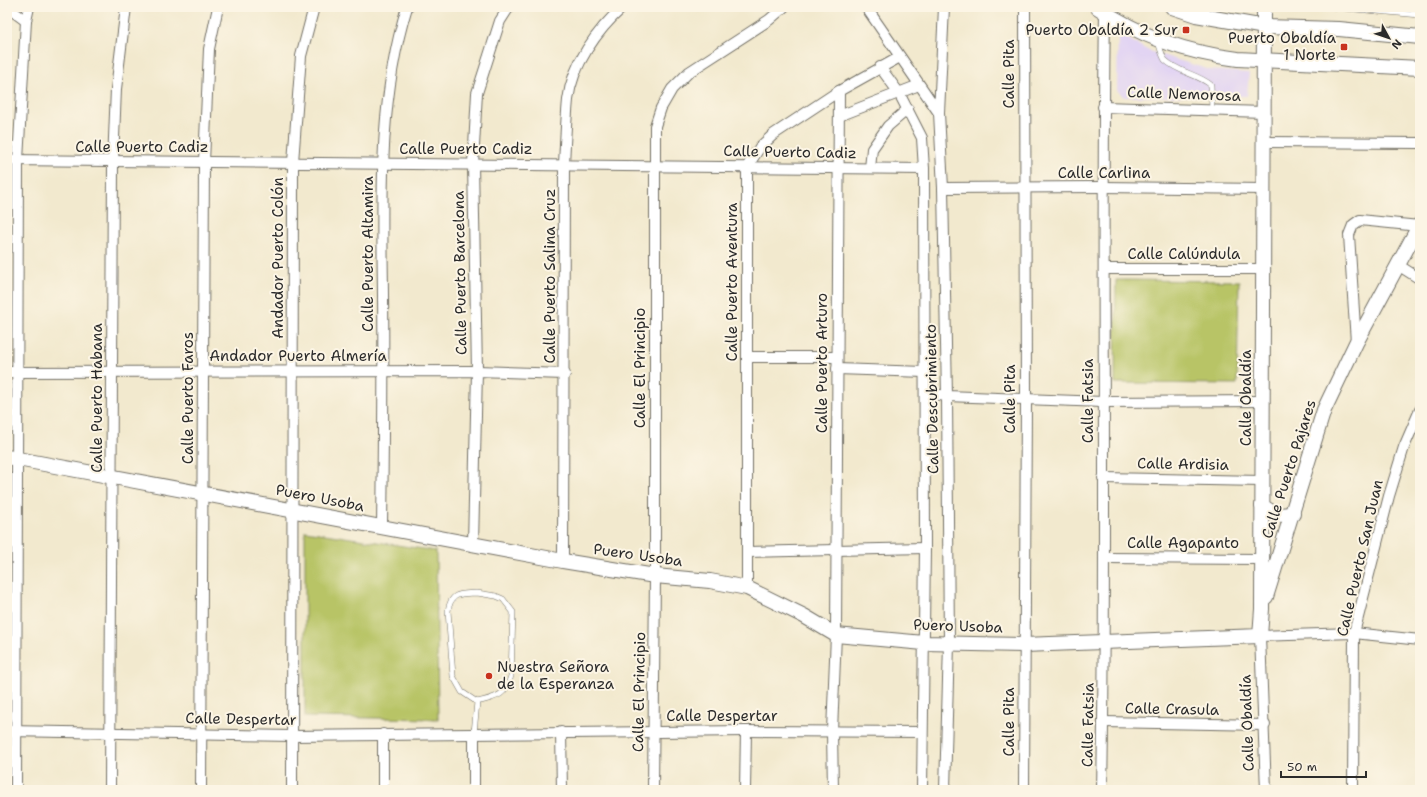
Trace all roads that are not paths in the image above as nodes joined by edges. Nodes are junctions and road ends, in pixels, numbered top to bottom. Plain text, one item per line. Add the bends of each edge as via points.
1 (7, 7) edge
2 (29, 7) edge
3 (126, 7) edge
4 (218, 7) edge
5 (314, 7) edge
6 (407, 7) edge
7 (509, 7) edge
8 (623, 7) edge
9 (784, 7) edge
10 (866, 7) edge
11 (944, 7) edge
12 (1024, 7) edge
13 (1172, 7) edge
14 (1264, 7) edge
15 (1333, 7) edge
16 (1101, 10) edge
17 (1420, 15) edge
18 (26, 21) junction
19 (1265, 27) junction
20 (1420, 37) edge
21 (1157, 39) junction
22 (900, 57) junction
23 (1264, 61) junction
24 (880, 67) junction
25 (1420, 68) edge
26 (920, 85) junction
27 (839, 91) junction
28 (899, 93) junction
29 (1103, 107) junction
30 (908, 109) junction
31 (1212, 110) junction
32 (1264, 112) junction
33 (939, 113) junction
34 (839, 116) junction
35 (1265, 142) junction
36 (1420, 143) edge
37 (7, 160) edge
38 (18, 160) junction
39 (113, 162) junction
40 (204, 162) junction
41 (293, 162) junction
42 (382, 163) junction
43 (473, 164) junction
44 (564, 164) junction
45 (655, 165) junction
46 (747, 167) junction
47 (838, 168) junction
48 (870, 168) junction
49 (924, 169) junction
50 (1103, 187) junction
51 (943, 188) junction
52 (1024, 188) junction
53 (1264, 189) junction
54 (1419, 225) edge
55 (1398, 265) junction
56 (1104, 269) junction
57 (1263, 269) junction
58 (1420, 279) edge
59 (1356, 343) junction
60 (747, 357) junction
61 (837, 357) junction
62 (837, 369) junction
63 (113, 371) junction
64 (203, 371) junction
65 (294, 371) junction
66 (384, 371) junction
67 (477, 371) junction
68 (12, 372) edge
69 (925, 372) junction
70 (565, 374) junction
71 (925, 393) junction
72 (947, 396) junction
73 (1026, 400) junction
74 (1263, 401) junction
75 (1103, 402) junction
76 (1420, 410) edge
77 (12, 458) edge
78 (112, 476) junction
79 (1103, 478) junction
80 (1262, 481) junction
81 (202, 494) junction
82 (1262, 506) junction
83 (292, 510) junction
84 (1293, 514) junction
85 (382, 528) junction
86 (472, 544) junction
87 (925, 548) junction
88 (835, 550) junction
89 (746, 552) junction
90 (1104, 558) junction
91 (1262, 559) junction
92 (563, 561) junction
93 (655, 576) junction
94 (746, 588) junction
95 (1262, 609) junction
96 (1354, 633) junction
97 (836, 635) junction
98 (1260, 636) junction
99 (1420, 640) edge
100 (924, 643) junction
101 (949, 643) junction
102 (1105, 643) junction
103 (1024, 645) junction
104 (477, 702) junction
105 (1103, 722) junction
106 (1265, 725) junction
107 (12, 731) edge
108 (653, 731) junction
109 (746, 731) junction
110 (832, 731) junction
111 (111, 732) junction
112 (562, 732) junction
113 (922, 732) junction
114 (474, 733) junction
115 (201, 734) junction
116 (383, 734) junction
117 (292, 736) junction
118 (16, 790) edge
119 (110, 790) edge
120 (201, 790) edge
121 (292, 790) edge
122 (383, 790) edge
123 (474, 790) edge
124 (562, 790) edge
125 (653, 790) edge
126 (745, 790) edge
127 (833, 790) edge
128 (922, 790) edge
129 (945, 790) edge
130 (1024, 790) edge
131 (1102, 790) edge
132 (1266, 790) edge
133 (1353, 790) edge

1 - 18 street
2 - 18 street
3 - 39 street, Calle Puerto Habana via 122,23 116,89
4 - 40 street, Calle Puerto Faros via 208,49
5 - 41 street, Andador Puerto Colón via 301,56
6 - 42 street, Calle Puerto Altamira via 390,80
7 - 43 street, Calle Puerto Barcelona via 500,21 477,93
8 - 44 street, Calle Puerto Salina Cruz via 593,40 576,72 568,99
9 - 45 street, Calle El Principio via 769,20 689,72 672,89 661,108 655,126
10 - 22 street
11 - 33 street, Calle Descubrimiento
12 - 52 street, Calle Pita
13 - 19 street via 1203,16
14 - 19 street, Calle Obaldía
15 - 17 lane
16 - 21 street
16 - 29 street, Calle Fatsia
18 - 38 street
19 - 20 street via 1339,29
19 - 23 street, Calle Obaldía
21 - 23 street via 1213,56
21 - 31 lane via 1165,59 1211,85
22 - 24 street
22 - 26 street
23 - 25 street
23 - 32 street, Calle Obaldía
24 - 27 street
24 - 28 street, Calle Descubrimiento
26 - 28 street
26 - 33 street
27 - 34 street, Calle Puerto Arturo
27 - 46 street via 774,134 760,146
28 - 30 street, Calle Descubrimiento
28 - 34 street
29 - 31 street, Calle Nemorosa
29 - 50 street, Calle Fatsia
30 - 48 street via 888,126 872,149
30 - 49 street, Calle Descubrimiento via 922,138
31 - 32 street, Calle Nemorosa
32 - 35 street, Calle Obaldía
33 - 51 street, Calle Descubrimiento
34 - 47 street, Calle Puerto Arturo
35 - 36 street
35 - 53 street, Calle Obaldía
37 - 38 street, Calle Puerto Cadiz
38 - 39 street, Calle Puerto Cadiz
38 - 68 street
39 - 40 street, Calle Puerto Cadiz
39 - 63 street, Calle Puerto Habana
40 - 41 street, Calle Puerto Cadiz
40 - 64 street, Calle Puerto Faros
41 - 42 street, Calle Puerto Cadiz
41 - 65 street, Andador Puerto Colón
42 - 43 street, Calle Puerto Cadiz
42 - 66 street, Calle Puerto Altamira
43 - 44 street, Calle Puerto Cadiz
43 - 67 street, Calle Puerto Barcelona
44 - 45 street, Calle Puerto Cadiz
44 - 70 street, Calle Puerto Salina Cruz
45 - 46 street, Calle Puerto Cadiz
45 - 93 street, Calle El Principio
46 - 47 street, Calle Puerto Cadiz
46 - 60 street, Calle Puerto Aventura
47 - 48 street, Calle Puerto Cadiz
47 - 61 street, Calle Puerto Arturo
48 - 49 street, Calle Puerto Cadiz
49 - 69 street, Calle Descubrimiento
50 - 52 street, Calle Carlina
50 - 53 street, Calle Carlina
50 - 56 street, Calle Fatsia
51 - 52 street, Calle Carlina
51 - 72 street, Calle Descubrimiento
52 - 73 street, Calle Pita
53 - 57 street, Calle Obaldía
54 - 55 street, Calle Puerto Pajares
54 - 59 street, Calle Puerto Pajares via 1360,220 1353,225 1349,235
55 - 58 street
55 - 59 street, Calle Puerto Pajares
56 - 57 street, Calle Calúndula
56 - 75 street, Calle Fatsia
57 - 74 street, Calle Obaldía
59 - 84 street, Calle Puerto Pajares via 1324,410
60 - 61 street
60 - 89 street, Calle Puerto Aventura
61 - 62 street, Calle Puerto Arturo
62 - 69 street
62 - 88 street, Calle Puerto Arturo
63 - 64 street, Andador Puerto Almería
63 - 68 street, Andador Puerto Almería
63 - 78 street, Calle Puerto Habana
64 - 65 street, Andador Puerto Almería
64 - 81 street, Calle Puerto Faros
65 - 66 street, Andador Puerto Almería
65 - 83 street, Andador Puerto Colón
66 - 67 street, Andador Puerto Almería
66 - 85 street, Calle Puerto Altamira
67 - 70 street, Andador Puerto Almería
67 - 86 street, Calle Puerto Barcelona
68 - 77 street
69 - 71 street, Calle Descubrimiento
70 - 92 street, Calle Puerto Salina Cruz
71 - 72 street
71 - 87 street, Calle Descubrimiento
72 - 73 street
72 - 101 street, Calle Descubrimiento
73 - 75 street
73 - 103 street, Calle Pita
74 - 75 street
74 - 80 street, Calle Obaldía
75 - 79 street, Calle Fatsia
76 - 96 street, Calle Puerto San Juan via 1404,447 1391,489
77 - 78 street, Puero Usoba
77 - 107 street
78 - 81 street, Puero Usoba
78 - 111 street, Calle Puerto Habana
79 - 80 street, Calle Ardisia
79 - 90 street, Calle Fatsia
80 - 82 street, Calle Obaldía
81 - 83 street, Puero Usoba
81 - 115 street, Calle Puerto Faros
82 - 84 street via 1277,515
82 - 91 street, Calle Obaldía
83 - 85 street, Puero Usoba
83 - 117 street, Andador Puerto Colón
84 - 95 street, Calle Puerto Pajares
85 - 86 street, Puero Usoba
86 - 92 street, Puero Usoba
87 - 88 street
87 - 100 street, Calle Descubrimiento
88 - 89 street
88 - 97 street, Calle Puerto Arturo
89 - 94 street, Calle Puerto Aventura
90 - 91 street, Calle Agapanto
90 - 102 street, Calle Fatsia
91 - 95 street, Calle Obaldía
92 - 93 street, Puero Usoba
93 - 94 street, Puero Usoba via 710,581
93 - 108 street, Calle El Principio
94 - 97 street, Puero Usoba via 804,616
95 - 98 street, Calle Obaldía
96 - 98 street
96 - 99 street
96 - 133 street, Calle Puerto San Juan
97 - 100 street, Puero Usoba
97 - 110 street, Calle Puerto Arturo
98 - 102 street, Puero Usoba
98 - 106 street, Calle Obaldía
100 - 101 street, Puero Usoba
100 - 113 street, Calle Descubrimiento
101 - 103 street, Puero Usoba
101 - 129 street, Calle Descubrimiento
102 - 103 street, Puero Usoba
102 - 105 street, Calle Fatsia
103 - 130 street, Calle Pita
104 - 104 lane via 462,692 453,676 448,611 449,603 460,594 496,596 506,602 513,612 508,685 504,692 496,697
104 - 114 lane
105 - 106 street, Calle Crasula
105 - 131 street, Calle Fatsia
106 - 132 street, Calle Obaldía
107 - 111 street, Calle Despertar
107 - 118 street
108 - 109 street, Calle Despertar
108 - 112 street, Calle Despertar
108 - 125 street, Calle El Principio
109 - 110 street, Calle Despertar
109 - 126 street
110 - 113 street, Calle Despertar
110 - 127 street, Calle Puerto Arturo
111 - 115 street, Calle Despertar
111 - 119 street, Calle Puerto Habana
112 - 114 street, Calle Despertar
112 - 124 street
113 - 128 street, Calle Descubrimiento
114 - 116 street, Calle Despertar
114 - 123 street
115 - 117 street, Calle Despertar
115 - 120 street, Calle Puerto Faros
116 - 117 street, Calle Despertar
116 - 122 street
117 - 121 street

